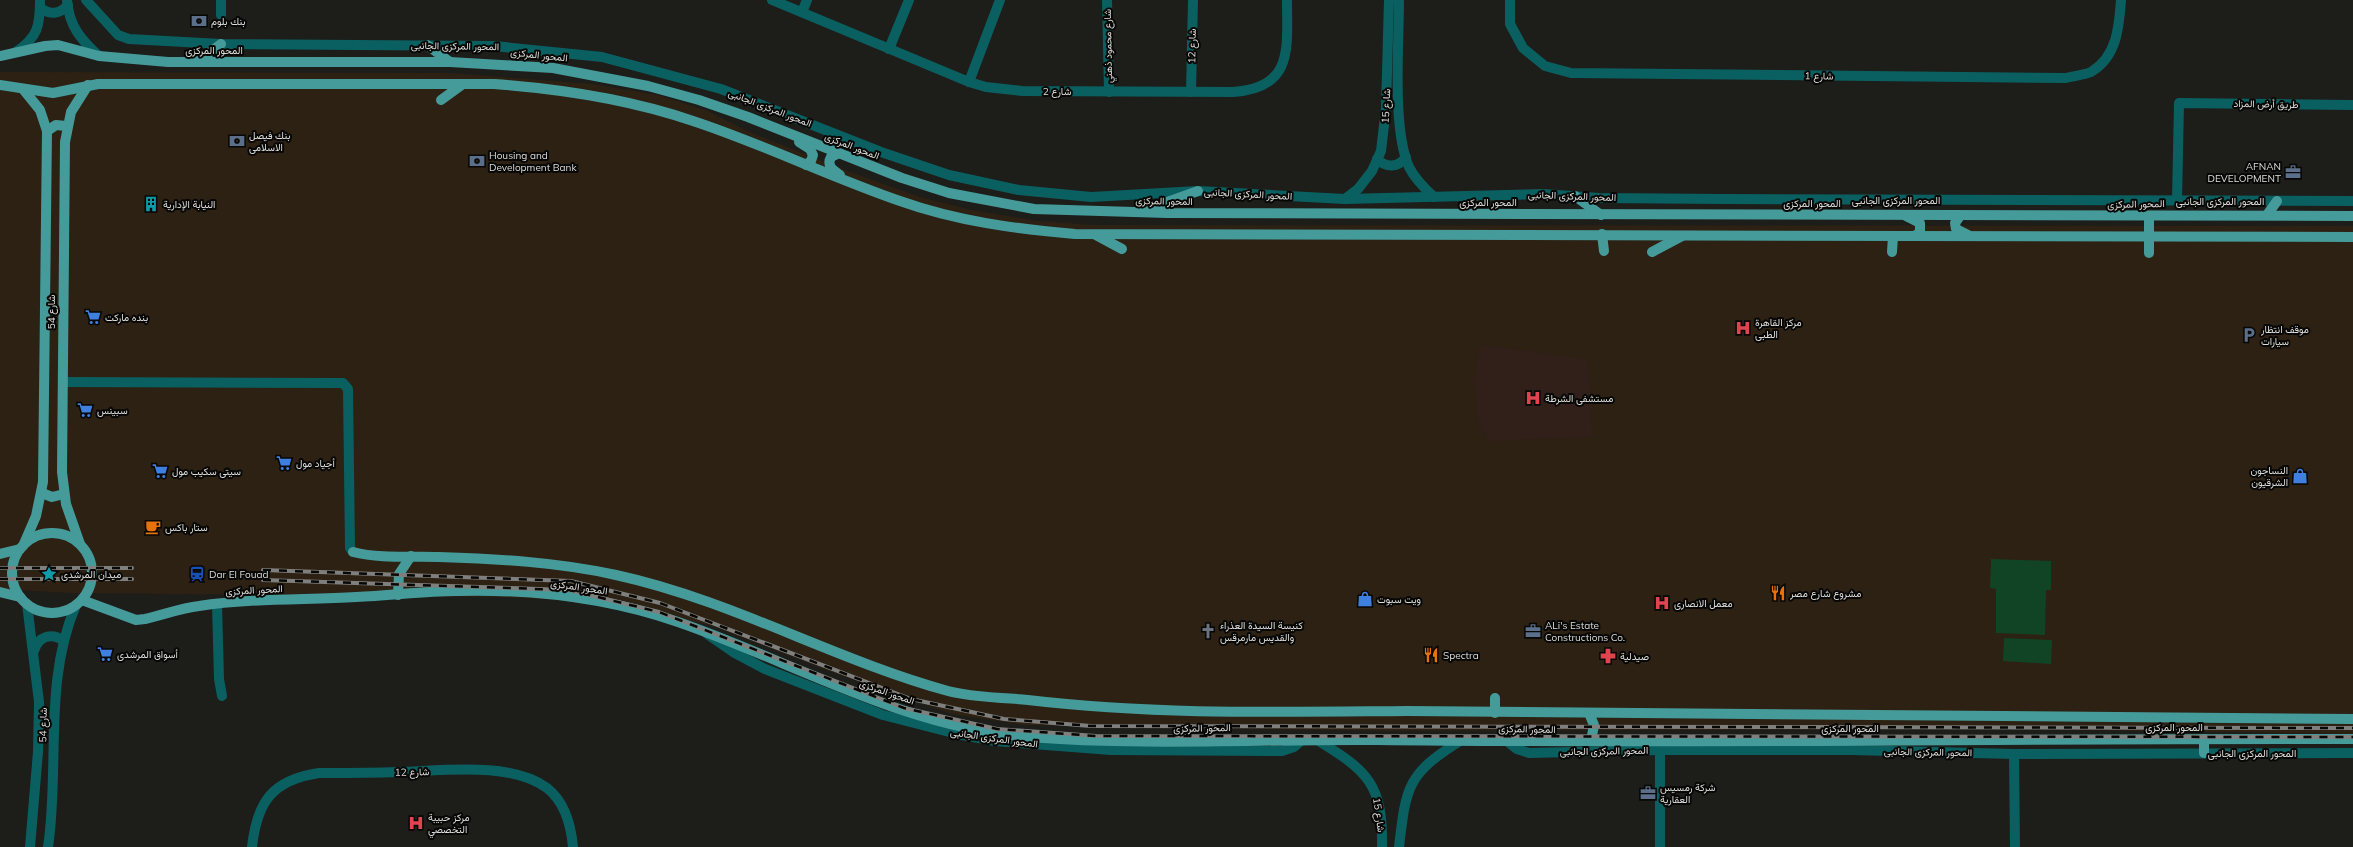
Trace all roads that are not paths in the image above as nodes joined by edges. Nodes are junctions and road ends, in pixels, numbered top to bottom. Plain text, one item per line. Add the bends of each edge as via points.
1 (86, 0) edge
2 (221, 0) edge
3 (772, 0) edge
4 (807, 0) edge
5 (909, 0) edge
6 (1000, 0) edge
7 (1107, 0) edge
8 (1193, 0) edge
9 (1287, 0) edge
10 (1389, 0) edge
11 (1399, 0) edge
12 (1510, 0) edge
13 (2121, 0) edge
14 (68, 3) edge
15 (40, 4) edge
16 (802, 12) junction
17 (221, 15) dead end
18 (221, 44) junction
19 (426, 45) junction
20 (889, 49) junction
21 (13, 54) junction
22 (0, 56) edge
23 (99, 56) junction
24 (197, 62) junction
25 (450, 62) junction
26 (969, 82) junction
27 (463, 84) junction
28 (0, 85) edge
29 (88, 85) junction
30 (23, 90) junction
31 (1109, 92) junction
32 (1191, 92) junction
33 (441, 100) dead end
34 (2353, 105) edge
35 (66, 126) junction
36 (46, 131) junction
37 (784, 132) junction
38 (837, 154) junction
39 (1406, 157) junction
40 (1377, 159) junction
41 (806, 165) junction
42 (857, 185) junction
43 (1198, 191) junction
44 (1575, 196) junction
45 (1434, 197) junction
46 (1345, 199) junction
47 (2177, 201) junction
48 (2277, 201) junction
49 (2353, 202) edge
50 (1140, 212) junction
51 (1900, 214) junction
52 (1601, 215) junction
53 (2267, 215) junction
54 (1960, 216) junction
55 (2149, 216) junction
56 (2353, 216) edge
57 (1094, 234) junction
58 (1602, 234) junction
59 (1684, 235) junction
60 (1893, 236) junction
61 (1915, 236) junction
62 (2150, 236) junction
63 (1976, 237) junction
64 (2353, 237) edge
65 (1122, 250) dead end
66 (1604, 251) dead end
67 (1652, 252) dead end
68 (1892, 252) dead end
69 (2149, 254) dead end
70 (63, 382) junction
71 (42, 493) junction
72 (64, 494) junction
73 (80, 544) junction
74 (21, 547) junction
75 (353, 552) joint
76 (0, 554) edge
77 (411, 556) junction
78 (0, 592) edge
79 (398, 595) junction
80 (23, 600) junction
81 (79, 603) junction
82 (217, 604) junction
83 (64, 641) junction
84 (34, 651) junction
85 (222, 696) dead end
86 (1495, 698) dead end
87 (1495, 713) junction
88 (1589, 713) junction
89 (2353, 719) edge
90 (2204, 739) junction
91 (2353, 739) edge
92 (1317, 740) junction
93 (1460, 741) junction
94 (1507, 741) junction
95 (1591, 741) junction
96 (1660, 750) junction
97 (2204, 753) junction
98 (2353, 753) edge
99 (2014, 754) junction
100 (30, 847) edge
101 (48, 847) edge
102 (252, 847) edge
103 (573, 847) edge
104 (1382, 847) edge
105 (1399, 847) edge
106 (1660, 847) edge
107 (2015, 847) edge

1 - 18 street, المحور المركزى الجانبى via 123,38
2 - 17 street
3 - 16 street, شارع 2
4 - 16 street
5 - 20 street
6 - 26 street
7 - 31 street, شارع محمود ذهني
8 - 32 street, شارع 12
9 - 32 street, شارع 2 via 1287,51 1281,68 1268,83 1252,91
10 - 40 street, شارع 15 via 1385,130
11 - 39 street, شارع 15 via 1400,130
12 - 13 street, شارع 1 via 1510,24 1523,48 1545,66 1572,74 2066,78 2090,72 2109,55 2119,32
14 - 15 street via 62,11 54,14 47,12
14 - 23 street via 69,16 78,34
15 - 21 street via 36,33 25,46
16 - 20 street, شارع 2
18 - 19 street, المحور المركزى الجانبى
18 - 24 main road
19 - 25 main road
19 - 43 street, المحور المركزى الجانبى via 530,48 602,57 721,89 915,164 1019,190 1091,196
20 - 26 street, شارع 2
21 - 22 main road, المحور المركزى
21 - 23 main road, المحور المركزى via 58,45
23 - 24 main road, المحور المركزى
24 - 25 main road, المحور المركزى
25 - 37 main road, المحور المركزى via 553,68 614,78 699,100
26 - 31 street, شارع 2 via 986,87 1022,91
27 - 29 main road
27 - 33 main road
27 - 41 main road via 550,88 644,106 740,137
28 - 30 main road
29 - 30 main road via 53,93
29 - 35 main road, شارع 54 via 76,101
30 - 36 main road, شارع 54 via 40,110
31 - 32 street, شارع 2
34 - 47 street, طريق أرض المزاد via 2179,103
35 - 36 main road via 56,125
35 - 70 main road, شارع 54
36 - 71 main road, شارع 54
37 - 38 main road, المحور المركزى
37 - 41 main road via 812,152 812,159
38 - 42 main road via 830,160 831,169
38 - 50 main road, المحور المركزى via 930,187 991,202 1034,209
39 - 40 street via 1393,166
39 - 45 street, شارع 15 via 1420,185
40 - 46 street, شارع 15 via 1372,171 1358,189
41 - 42 main road
42 - 57 main road via 900,202 986,224
43 - 46 street, المحور المركزى الجانبى
43 - 50 main road
44 - 45 street, المحور المركزى الجانبى via 1543,194
44 - 47 street, المحور المركزى الجانبى via 1725,200
44 - 52 main road
45 - 46 street, المحور المركزى الجانبى
47 - 48 street, المحور المركزى الجانبى
48 - 49 street, المحور المركزى الجانبى
48 - 53 main road
50 - 52 main road, المحور المركزى
51 - 52 main road, المحور المركزى
51 - 54 main road, المحور المركزى
51 - 61 main road via 1918,222 1920,229
53 - 55 main road, المحور المركزى
53 - 56 main road, المحور المركزى
54 - 55 main road, المحور المركزى
54 - 63 main road via 1955,223 1956,229 1960,233
55 - 62 main road
57 - 58 main road
57 - 65 main road
58 - 59 main road
58 - 66 main road
59 - 60 main road
59 - 67 main road
60 - 61 main road
60 - 68 main road
61 - 63 main road
62 - 63 main road
62 - 64 main road
62 - 69 main road
70 - 72 main road, شارع 54
70 - 75 street via 343,383 348,389 350,548
71 - 72 main road via 52,496
71 - 74 main road, شارع 54 via 36,516
72 - 73 main road, شارع 54
73 - 74 main road via 64,534 54,533 38,536
73 - 81 main road via 86,551 92,569 90,588
74 - 76 main road
74 - 80 main road via 12,573 14,586
75 - 77 main road, المحور المركزى
77 - 79 main road via 399,574
77 - 87 main road, المحور المركزى via 584,568 648,583 690,596 892,673 972,696 1144,711
78 - 80 main road
79 - 82 main road, المحور المركزى
79 - 92 main road, المحور المركزى via 461,590 569,597 645,612 704,631 867,698 924,717 977,730 1030,737 1103,741
80 - 81 main road via 34,609 51,613 60,612
80 - 84 street, شارع 54
81 - 82 main road, المحور المركزى via 136,620 191,607
81 - 83 street, شارع 54
82 - 85 street via 219,679
83 - 84 street via 56,636 46,637 38,642
83 - 101 street, شارع 54 via 56,678 54,788
84 - 100 street, شارع 54 via 39,702 38,752
86 - 87 main road
87 - 88 main road, المحور المركزى
88 - 89 main road, المحور المركزى
88 - 95 main road via 1594,725
90 - 91 main road, المحور المركزى
90 - 95 main road, المحور المركزى
90 - 97 main road
92 - 93 main road, المحور المركزى
92 - 104 street, شارع 15 via 1349,759 1369,780 1380,807
93 - 94 main road, المحور المركزى
93 - 105 street, شارع 15 via 1430,762 1411,786 1406,797
94 - 95 main road, المحور المركزى
94 - 96 street, المحور المركزى الجانبى via 1516,749 1529,752
96 - 99 street, المحور المركزى الجانبى via 1851,750
96 - 106 street
97 - 98 street, المحور المركزى الجانبى
97 - 99 street, المحور المركزى الجانبى
99 - 107 street
102 - 103 street, شارع 12 via 255,823 261,807 272,793 286,782 302,776 319,773 483,771 515,774 532,779 547,788 560,802 568,818

